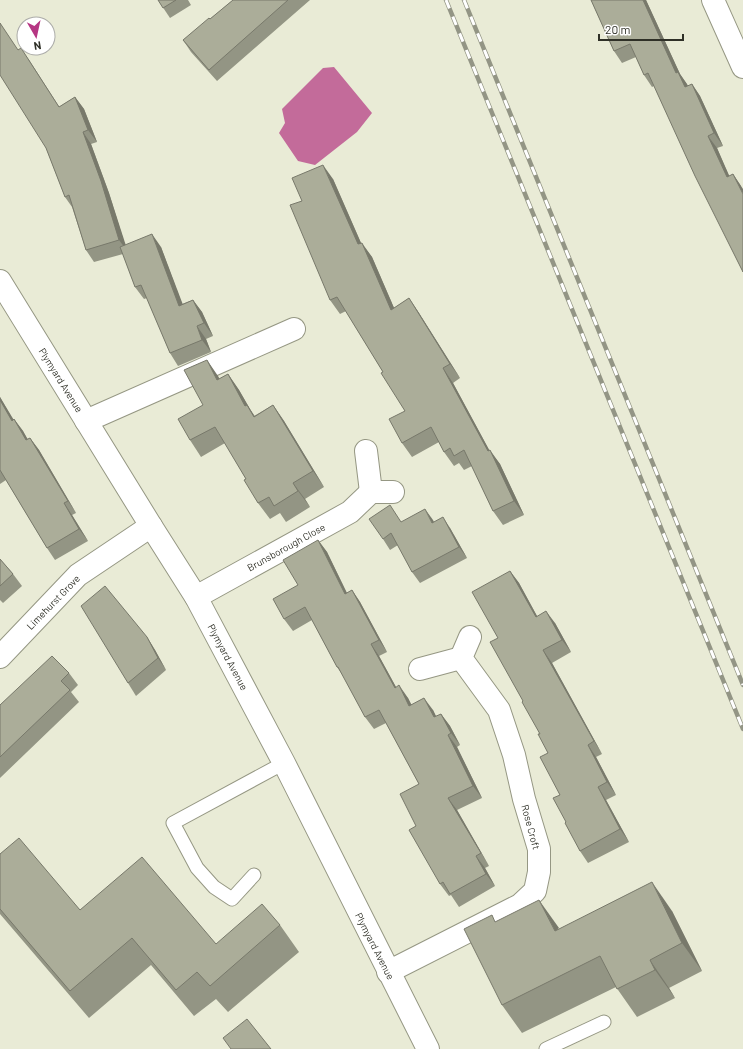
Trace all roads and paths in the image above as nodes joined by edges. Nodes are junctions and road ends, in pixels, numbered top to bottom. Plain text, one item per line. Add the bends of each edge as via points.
1 (713, 0) edge
2 (743, 67) edge
3 (0, 281) edge
4 (294, 329) dead end
5 (86, 421) junction
6 (366, 451) dead end
7 (371, 492) junction
8 (393, 492) dead end
9 (151, 526) junction
10 (196, 597) junction
11 (470, 637) dead end
12 (0, 657) edge
13 (461, 658) junction
14 (420, 669) dead end
15 (284, 763) junction
16 (254, 875) dead end
17 (388, 972) junction
18 (604, 1022) dead end
19 (428, 1049) edge
20 (546, 1049) edge

1 - 2 street
3 - 5 street, Plymyard Avenue
4 - 5 street
5 - 9 street, Plymyard Avenue
6 - 7 street
7 - 8 street
7 - 10 street, Brunsborough Close via 350,512
9 - 10 street, Plymyard Avenue
9 - 12 street, Limehurst Grove via 78,574
10 - 15 street, Plymyard Avenue
11 - 13 street
13 - 14 street
13 - 17 street, Rose Croft via 499,710 514,755 539,849 539,872 535,891 520,905
15 - 16 lane via 173,823 197,868 214,886 232,899
15 - 17 street, Plymyard Avenue
17 - 19 street, Plymyard Avenue
18 - 20 lane

